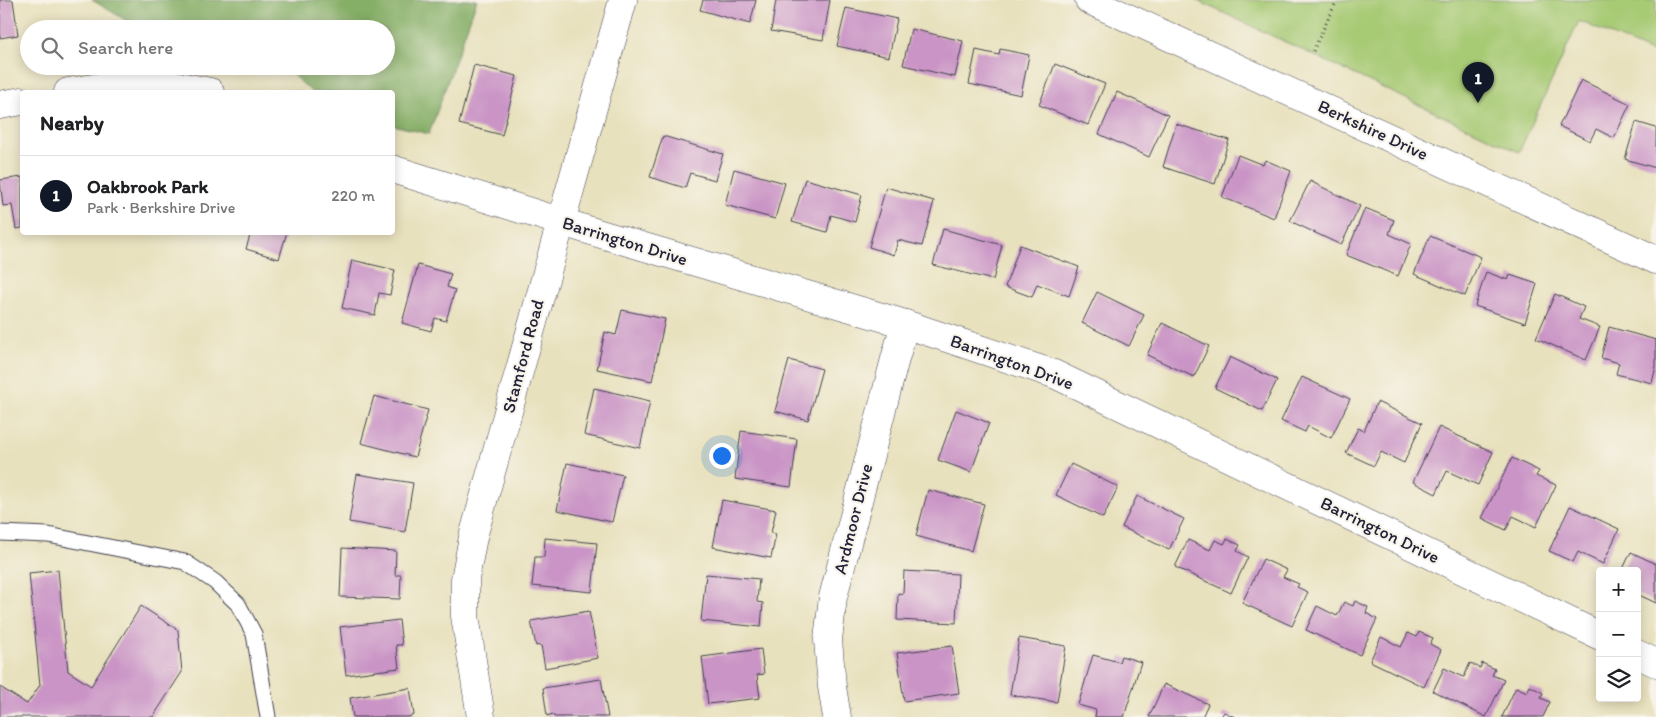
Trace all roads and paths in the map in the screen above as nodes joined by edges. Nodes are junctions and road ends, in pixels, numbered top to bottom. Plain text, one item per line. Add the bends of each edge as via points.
1 (623, 0) edge
2 (1089, 0) edge
3 (1337, 0) edge
4 (1312, 51) dead end
5 (81, 90) edge
6 (200, 90) edge
7 (20, 101) edge
8 (0, 105) edge
9 (395, 170) edge
10 (560, 222) junction
11 (1656, 260) edge
12 (905, 324) junction
13 (0, 532) edge
14 (1596, 634) edge
15 (1641, 656) edge
16 (1656, 663) edge
17 (268, 717) edge
18 (481, 717) edge
19 (837, 717) edge

1 - 10 street, Stamford Road
2 - 11 street, Berkshire Drive
3 - 4 path
5 - 6 street via 125,83 164,83
7 - 8 street
9 - 10 street, Barrington Drive
10 - 12 street, Barrington Drive
10 - 18 street, Stamford Road via 473,537 465,579 465,616
12 - 14 street, Barrington Drive via 1054,374
12 - 19 street, Ardmoor Drive via 833,597 828,640
13 - 17 lane via 48,535 185,562 215,582 238,604 254,634
15 - 16 street

